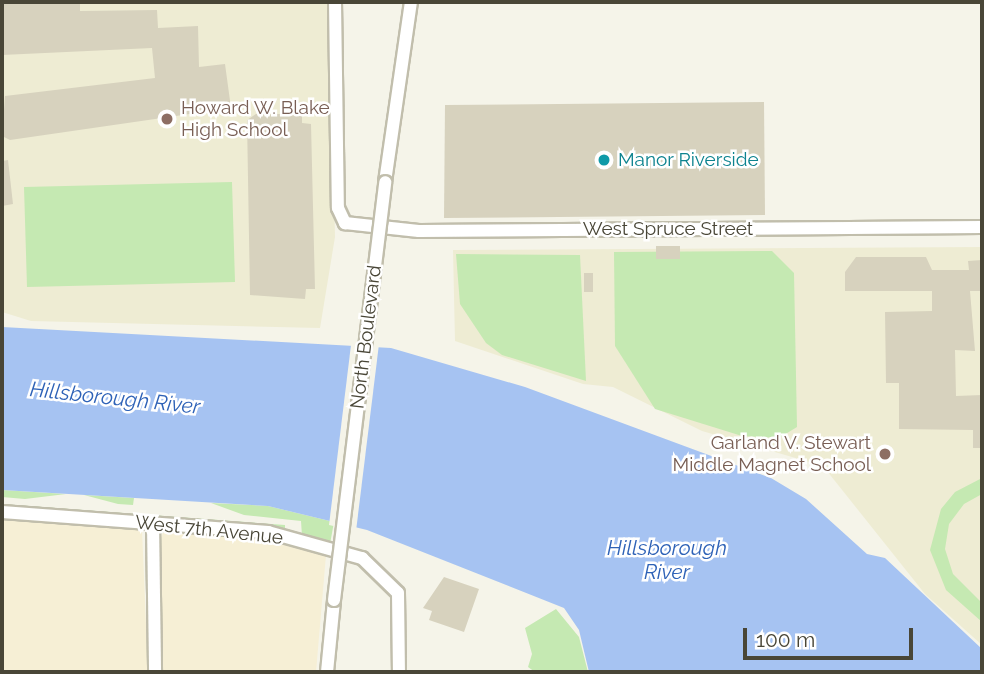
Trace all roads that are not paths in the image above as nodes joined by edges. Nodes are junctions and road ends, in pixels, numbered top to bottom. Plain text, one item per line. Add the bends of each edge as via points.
1 (335, 2) edge
2 (411, 2) edge
3 (982, 227) edge
4 (2, 512) edge
5 (153, 523) junction
6 (155, 672) edge
7 (327, 672) edge
8 (399, 672) edge

1 - 3 street, West Spruce Street via 338,208 354,225 419,231
2 - 7 street, North Boulevard, bridge
4 - 5 street, West 7th Avenue
5 - 6 street
5 - 8 street, West 7th Avenue via 268,532 362,558 398,593

